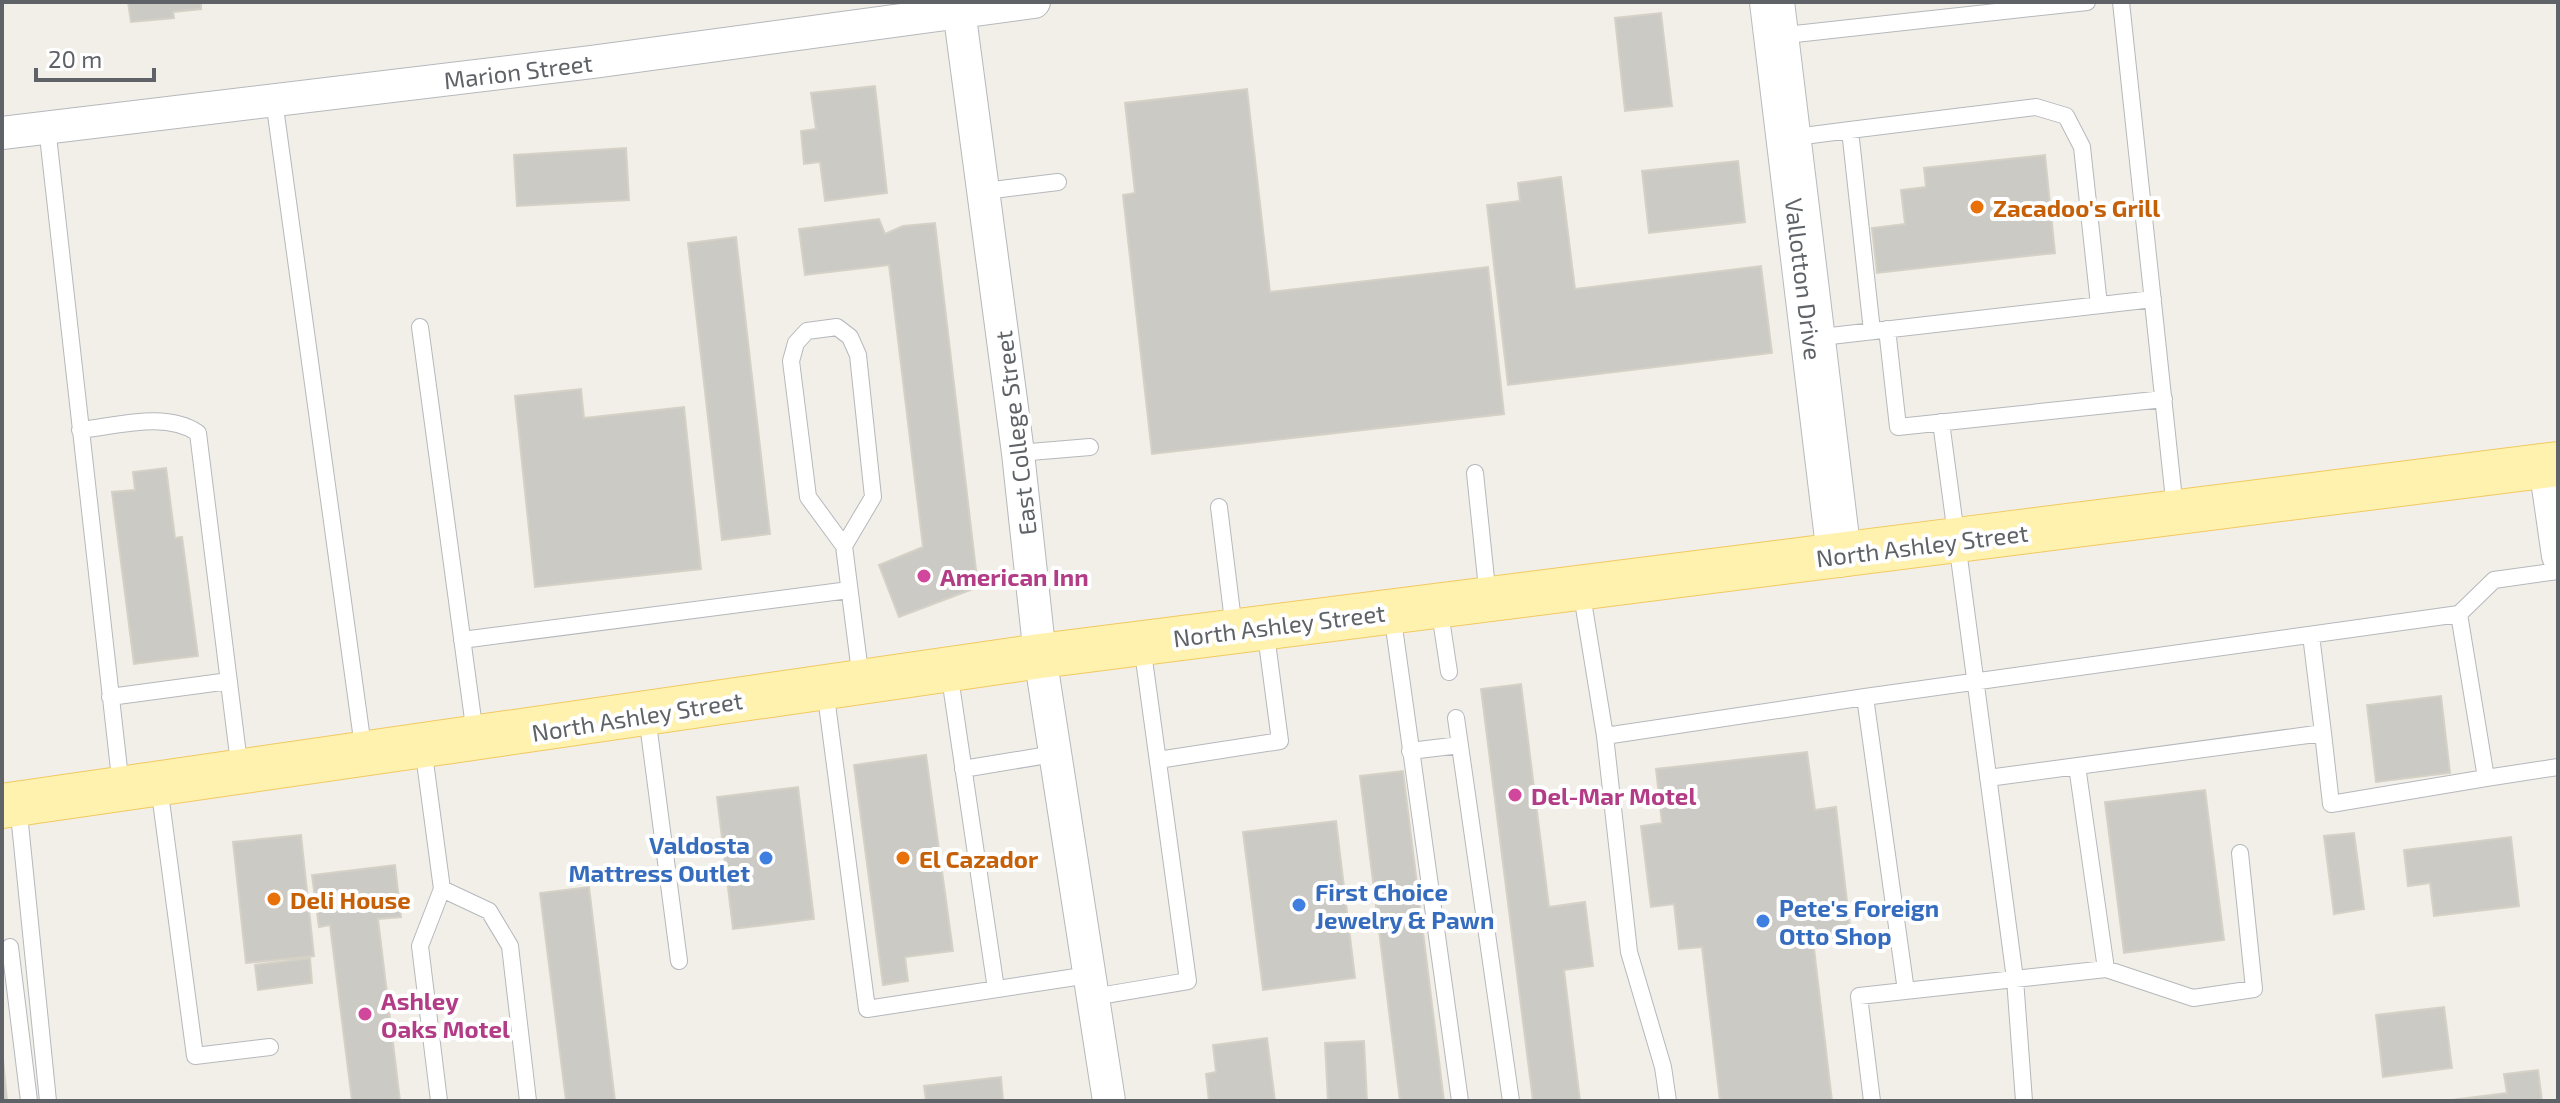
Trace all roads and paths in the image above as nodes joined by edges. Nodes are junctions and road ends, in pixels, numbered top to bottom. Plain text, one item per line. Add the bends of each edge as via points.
1 (1034, 2) edge
2 (2087, 2) edge
3 (2121, 2) edge
4 (959, 6) edge
5 (1774, 19) edge
6 (274, 100) junction
7 (47, 127) junction
8 (1850, 130) junction
9 (2, 133) edge
10 (1787, 138) junction
11 (1058, 182) dead end
12 (985, 191) junction
13 (2153, 299) junction
14 (2099, 305) junction
15 (420, 327) dead end
16 (1880, 330) junction
17 (1812, 338) junction
18 (2164, 399) junction
19 (1941, 422) junction
20 (80, 430) junction
21 (1090, 447) dead end
22 (1018, 453) junction
23 (2552, 465) edge
24 (1475, 473) dead end
25 (1219, 507) dead end
26 (2176, 513) junction
27 (1955, 541) junction
28 (844, 546) junction
29 (1839, 555) junction
30 (2558, 556) edge
31 (2558, 571) edge
32 (1580, 587) junction
33 (849, 590) junction
34 (1488, 599) junction
35 (1438, 605) junction
36 (1392, 611) junction
37 (2459, 614) junction
38 (1250, 629) junction
39 (2311, 635) junction
40 (462, 640) junction
41 (1142, 643) junction
42 (1040, 656) junction
43 (948, 669) junction
44 (1449, 672) dead end
45 (229, 681) junction
46 (1975, 682) junction
47 (843, 685) junction
48 (110, 697) junction
49 (1865, 697) junction
50 (647, 714) junction
51 (1456, 718) dead end
52 (2323, 733) junction
53 (1605, 736) junction
54 (476, 740) junction
55 (1460, 745) junction
56 (423, 747) junction
57 (1410, 751) junction
58 (1054, 754) junction
59 (364, 755) junction
60 (1158, 760) junction
61 (2077, 766) junction
62 (2558, 767) edge
63 (963, 769) junction
64 (240, 772) junction
65 (1988, 778) junction
66 (2486, 778) junction
67 (140, 786) junction
68 (10, 805) edge
69 (2240, 853) dead end
70 (442, 889) junction
71 (32, 944) junction
72 (6, 947) edge
73 (679, 961) dead end
74 (2106, 969) junction
75 (2015, 979) junction
76 (1091, 986) junction
77 (996, 989) junction
78 (1906, 991) junction
79 (270, 1047) dead end
80 (29, 1101) edge
81 (48, 1101) edge
82 (439, 1101) edge
83 (528, 1101) edge
84 (1109, 1101) edge
85 (1460, 1101) edge
86 (1511, 1101) edge
87 (1668, 1101) edge
88 (1872, 1101) edge
89 (2024, 1101) edge

1 - 4 street, Marion Street
2 - 5 lane
3 - 13 lane
4 - 6 street, Marion Street via 592,62
4 - 12 street, East College Street
5 - 10 street, Vallotton Drive
6 - 7 street, Marion Street
6 - 59 lane
7 - 9 street, Marion Street
7 - 20 lane
8 - 10 lane
8 - 14 lane via 2036,107 2066,116 2082,147
8 - 16 lane
10 - 17 street, Vallotton Drive
11 - 12 lane
12 - 22 street, East College Street
13 - 14 lane
13 - 18 lane
14 - 16 lane
15 - 40 lane
16 - 17 lane
16 - 19 lane via 1898,427
17 - 29 street, Vallotton Drive
18 - 19 lane
18 - 26 lane
19 - 27 lane
20 - 45 lane via 169,421 198,433
20 - 48 lane
21 - 22 lane
22 - 42 street, East College Street
23 - 26 main road, North Ashley Street
23 - 30 street
24 - 34 lane
25 - 38 lane
26 - 27 main road, North Ashley Street
27 - 29 main road, North Ashley Street
27 - 46 lane
28 - 28 lane via 873,497 858,355 850,337 837,327 807,331 796,343 791,361 808,497
28 - 33 lane
29 - 32 main road, North Ashley Street
31 - 37 lane via 2494,580
32 - 34 main road, North Ashley Street
32 - 53 lane
33 - 40 lane
33 - 47 lane
34 - 35 main road, North Ashley Street
35 - 36 main road, North Ashley Street
35 - 44 lane
36 - 38 main road, North Ashley Street
36 - 57 lane
37 - 39 lane
37 - 66 lane
38 - 41 main road, North Ashley Street
38 - 60 lane via 1280,741
39 - 46 lane
39 - 52 lane
40 - 54 lane
41 - 42 main road, North Ashley Street
41 - 60 lane
42 - 43 main road, North Ashley Street
42 - 58 street, East College Street
43 - 47 main road, North Ashley Street
43 - 63 lane
45 - 48 lane
45 - 64 lane
46 - 49 lane
46 - 65 lane
47 - 50 main road, North Ashley Street
47 - 77 lane via 867,1009
48 - 67 lane
49 - 53 lane
49 - 78 lane
50 - 54 main road, North Ashley Street
50 - 73 lane
51 - 55 lane
52 - 61 lane
52 - 66 lane via 2331,804
53 - 87 lane via 1629,952
54 - 56 main road, North Ashley Street
55 - 57 lane
55 - 86 lane
56 - 59 main road, North Ashley Street
56 - 70 lane
57 - 85 lane
58 - 63 lane
58 - 76 street, East College Street
59 - 64 main road, North Ashley Street
60 - 76 lane via 1188,981
61 - 65 lane
61 - 74 lane
62 - 66 lane
63 - 77 lane
64 - 67 main road, North Ashley Street
65 - 75 lane
67 - 68 main road, North Ashley Street
67 - 79 lane via 195,1056
68 - 71 lane
69 - 74 lane via 2254,989 2193,998
70 - 82 lane via 420,946
70 - 83 lane via 489,911 510,946
71 - 72 lane
71 - 81 lane
72 - 80 lane
74 - 75 lane
75 - 78 lane
75 - 89 lane
76 - 77 lane
76 - 84 street, East College Street
78 - 88 lane via 1859,996

